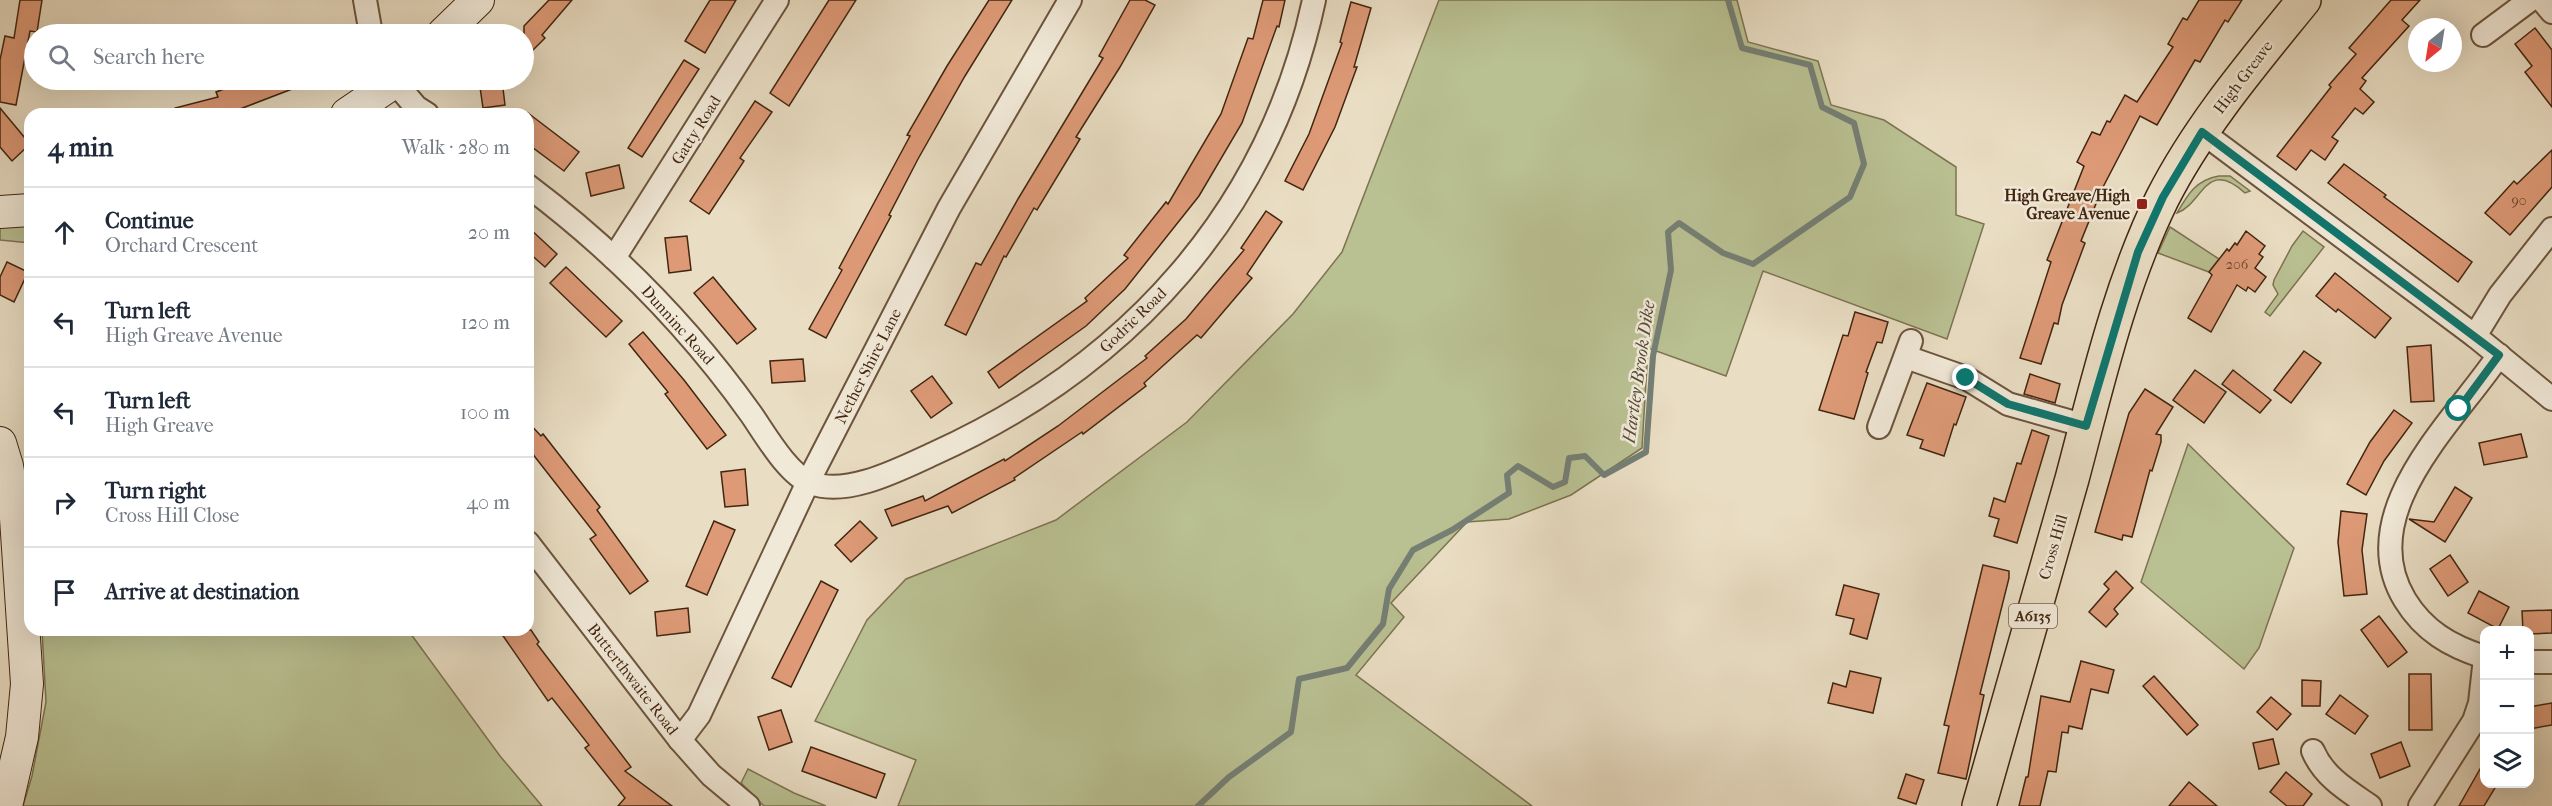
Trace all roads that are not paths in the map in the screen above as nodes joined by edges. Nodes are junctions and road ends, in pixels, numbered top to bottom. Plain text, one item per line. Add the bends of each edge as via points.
1 (365, 0) edge
2 (478, 0) edge
3 (777, 0) edge
4 (1070, 0) edge
5 (1314, 0) edge
6 (2304, 0) edge
7 (2530, 0) edge
8 (2542, 0) edge
9 (2552, 12) edge
10 (369, 24) edge
11 (453, 24) edge
12 (2483, 35) dead end
13 (380, 90) edge
14 (402, 90) edge
15 (355, 108) edge
16 (418, 108) edge
17 (2202, 132) junction
18 (534, 191) edge
19 (24, 210) edge
20 (0, 212) edge
21 (2552, 230) edge
22 (614, 258) junction
23 (2475, 336) junction
24 (2499, 355) junction
25 (2552, 399) edge
26 (2086, 426) junction
27 (1879, 428) dead end
28 (0, 443) edge
29 (808, 482) junction
30 (534, 551) edge
31 (2480, 656) edge
32 (2534, 662) edge
33 (2552, 662) edge
34 (2483, 680) edge
35 (680, 740) junction
36 (2313, 752) dead end
37 (6, 806) edge
38 (748, 806) edge
39 (1979, 806) edge
40 (2370, 806) edge
41 (2420, 806) edge

1 - 10 street
2 - 11 street
3 - 22 street, Gatty Road
4 - 29 street, Nether Shire Lane via 949,208
5 - 29 street, Godric Road via 1305,43 1290,85 1247,181 1220,224 1144,312 1104,349 1053,387 952,445 854,485 821,486
6 - 17 main road, High Greave / A6135 via 2243,74
7 - 12 street
8 - 9 street
13 - 15 street
14 - 16 street
17 - 23 street
17 - 26 main road, High Greave / A6135 via 2163,197 2138,252
18 - 22 street, Dunninc Road
19 - 20 street
21 - 23 street via 2500,295
22 - 29 street, Dunninc Road via 658,299 698,345 784,460
23 - 24 street
24 - 25 street
24 - 31 street via 2421,460 2391,525 2390,554 2397,587 2413,614 2433,634
26 - 27 street via 2008,404 1908,349
26 - 39 main road, Cross Hill / A6135
28 - 37 street via 8,466 16,518 27,684 22,737
29 - 35 street, Nether Shire Lane via 699,716
30 - 35 street, Butterthwaite Road
32 - 33 street
34 - 41 street via 2474,721
35 - 38 street, Butterthwaite Road via 711,775
36 - 40 street via 2333,778

